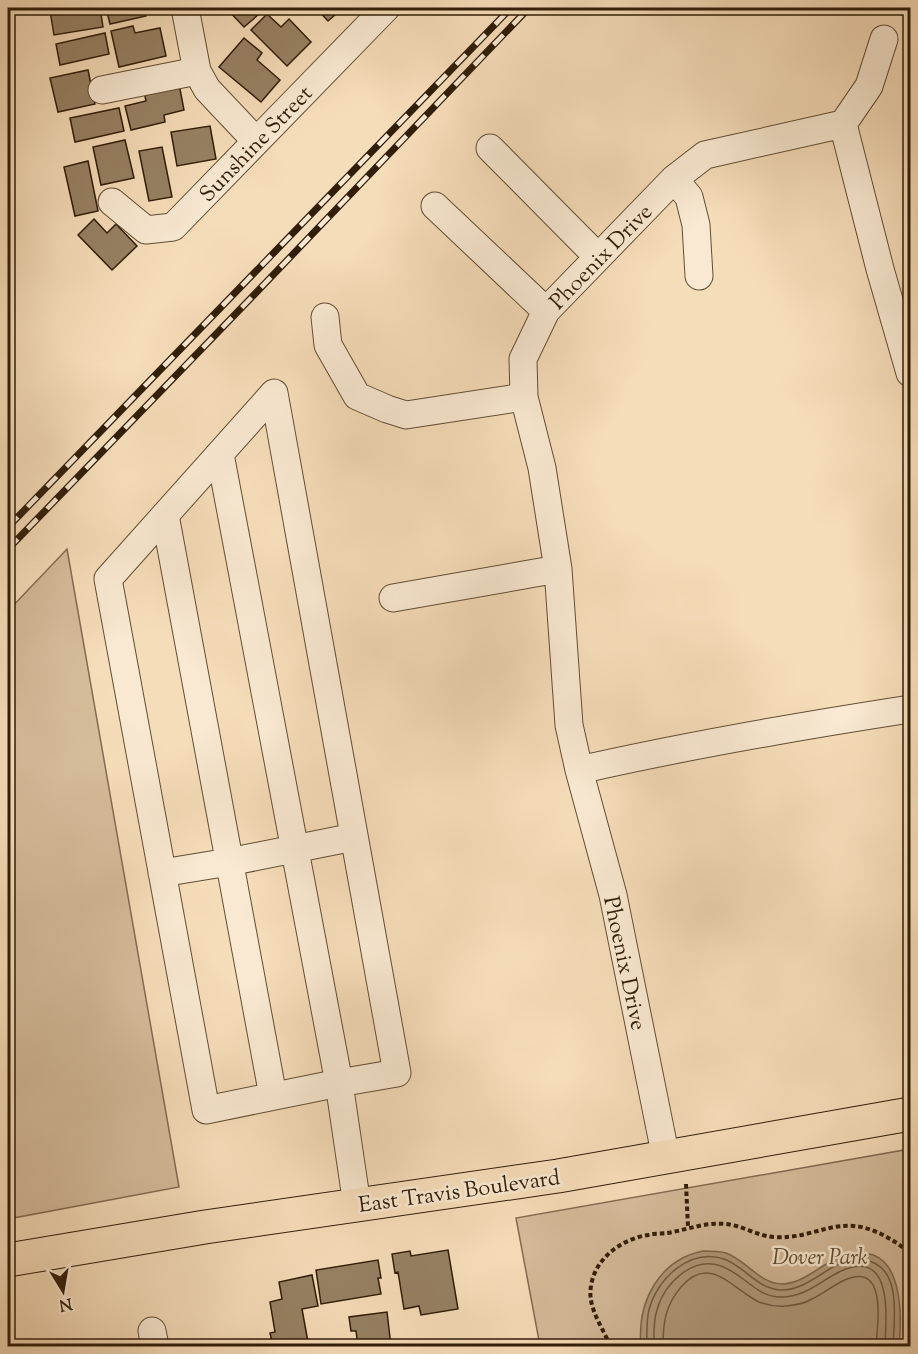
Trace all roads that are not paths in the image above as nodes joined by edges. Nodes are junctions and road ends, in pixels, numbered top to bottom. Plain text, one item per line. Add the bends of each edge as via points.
1 (185, 8) edge
2 (386, 8) edge
3 (884, 39) dead end
4 (197, 70) junction
5 (102, 90) dead end
6 (843, 124) junction
7 (256, 141) junction
8 (490, 148) dead end
9 (674, 179) junction
10 (112, 202) dead end
11 (435, 206) dead end
12 (598, 257) junction
13 (699, 276) dead end
14 (546, 311) junction
15 (325, 317) dead end
16 (909, 360) edge
17 (524, 397) junction
18 (220, 454) junction
19 (165, 515) junction
20 (558, 569) junction
21 (393, 598) dead end
22 (910, 709) edge
23 (579, 770) junction
24 (354, 837) junction
25 (294, 849) junction
26 (229, 862) junction
27 (162, 873) junction
28 (339, 1083) junction
29 (273, 1096) junction
30 (910, 1114) edge
31 (666, 1158) junction
32 (357, 1205) junction
33 (8, 1260) edge

1 - 4 street
2 - 7 street, Sunshine Street
3 - 6 street via 869,86
4 - 5 street
4 - 7 street via 207,89
6 - 9 street, Phoenix Drive via 705,155
6 - 16 street via 880,269
7 - 10 street, Sunshine Street via 173,227 146,230
8 - 12 street
9 - 12 street, Phoenix Drive
9 - 13 street via 688,197 696,225
11 - 14 street
12 - 14 street, Phoenix Drive
14 - 17 street, Phoenix Drive via 523,359
15 - 17 street via 328,345 357,396 387,409 406,415
17 - 20 street, Phoenix Drive via 542,468
18 - 19 street
18 - 24 street via 274,393
18 - 25 street
19 - 26 street
19 - 27 street via 108,579
20 - 21 street
20 - 23 street, Phoenix Drive via 569,725
22 - 23 street
23 - 31 street, Phoenix Drive via 613,896
24 - 25 street
24 - 28 street via 397,1073
25 - 26 street
25 - 28 street
26 - 27 street
26 - 29 street
27 - 29 street via 206,1110
28 - 29 street
28 - 32 street
30 - 31 main road, East Travis Boulevard
31 - 32 main road, East Travis Boulevard
32 - 33 main road, East Travis Boulevard

